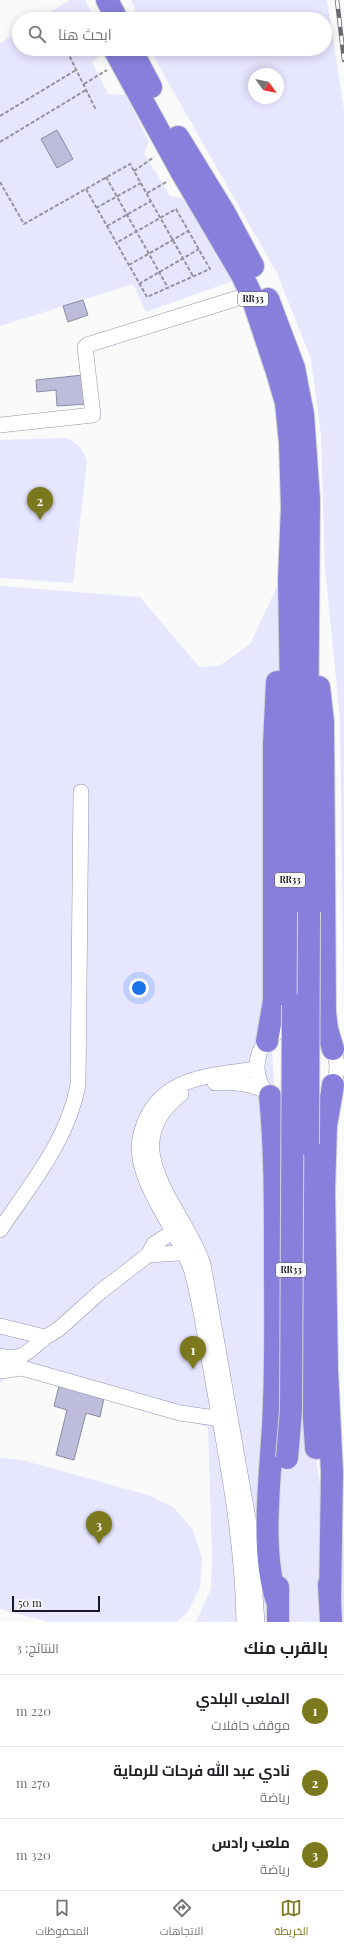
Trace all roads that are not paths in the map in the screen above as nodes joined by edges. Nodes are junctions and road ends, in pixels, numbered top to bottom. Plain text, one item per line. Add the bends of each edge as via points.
1 (92, 0) edge
2 (107, 0) edge
3 (98, 12) edge
4 (113, 12) edge
5 (123, 56) edge
6 (124, 56) edge
7 (251, 294) junction
8 (0, 425) edge
9 (289, 580) junction
10 (308, 604) junction
11 (300, 755) junction
12 (81, 792) dead end
13 (267, 1041) junction
14 (333, 1048) junction
15 (257, 1067) junction
16 (333, 1085) junction
17 (267, 1093) junction
18 (0, 1230) edge
19 (181, 1231) junction
20 (192, 1252) junction
21 (148, 1255) junction
22 (0, 1326) edge
23 (45, 1337) junction
24 (0, 1356) edge
25 (0, 1371) edge
26 (225, 1419) junction
27 (330, 1599) junction
28 (278, 1612) edge
29 (244, 1622) edge
30 (257, 1622) edge
31 (331, 1622) edge

1 - 3 highway
2 - 4 highway
5 - 7 highway, RR33 via 182,174
6 - 10 highway, RR33 via 164,112 260,278 294,368 303,414 309,500
7 - 8 street via 87,346 85,348 92,415
7 - 9 highway, RR33 via 286,403 292,507
9 - 11 highway, RR33
9 - 13 highway via 280,616 274,744 274,1001
10 - 11 highway, RR33
10 - 14 highway via 323,722 325,1012
11 - 27 highway, RR33, bridge via 309,912 310,1351 315,1439
11 - 28 highway, RR33, bridge via 290,867 293,1005 291,1410
12 - 18 street via 77,1093 70,1117 58,1142
13 - 14 street via 277,1032 302,1027 315,1031
13 - 15 street via 260,1053
14 - 16 street via 337,1060 337,1073
15 - 17 street via 259,1080
15 - 19 street via 199,1077 182,1083 156,1103 145,1122 140,1135 141,1162 150,1188
16 - 17 street via 324,1097 312,1105 297,1107 282,1104
16 - 27 highway via 326,1126 324,1192 327,1369 332,1473
17 - 19 street via 260,1088 224,1082 198,1086 176,1097 159,1117 152,1140 153,1160
17 - 28 highway via 275,1150 274,1402 268,1534 272,1586
19 - 20 street
19 - 21 street via 154,1244
20 - 21 street
20 - 26 street via 203,1264
21 - 23 street via 106,1287 56,1332
22 - 23 street
23 - 24 street via 35,1349 22,1356
25 - 26 street via 22,1368 180,1413
26 - 29 street
26 - 30 street via 250,1530
27 - 31 highway, RR33

